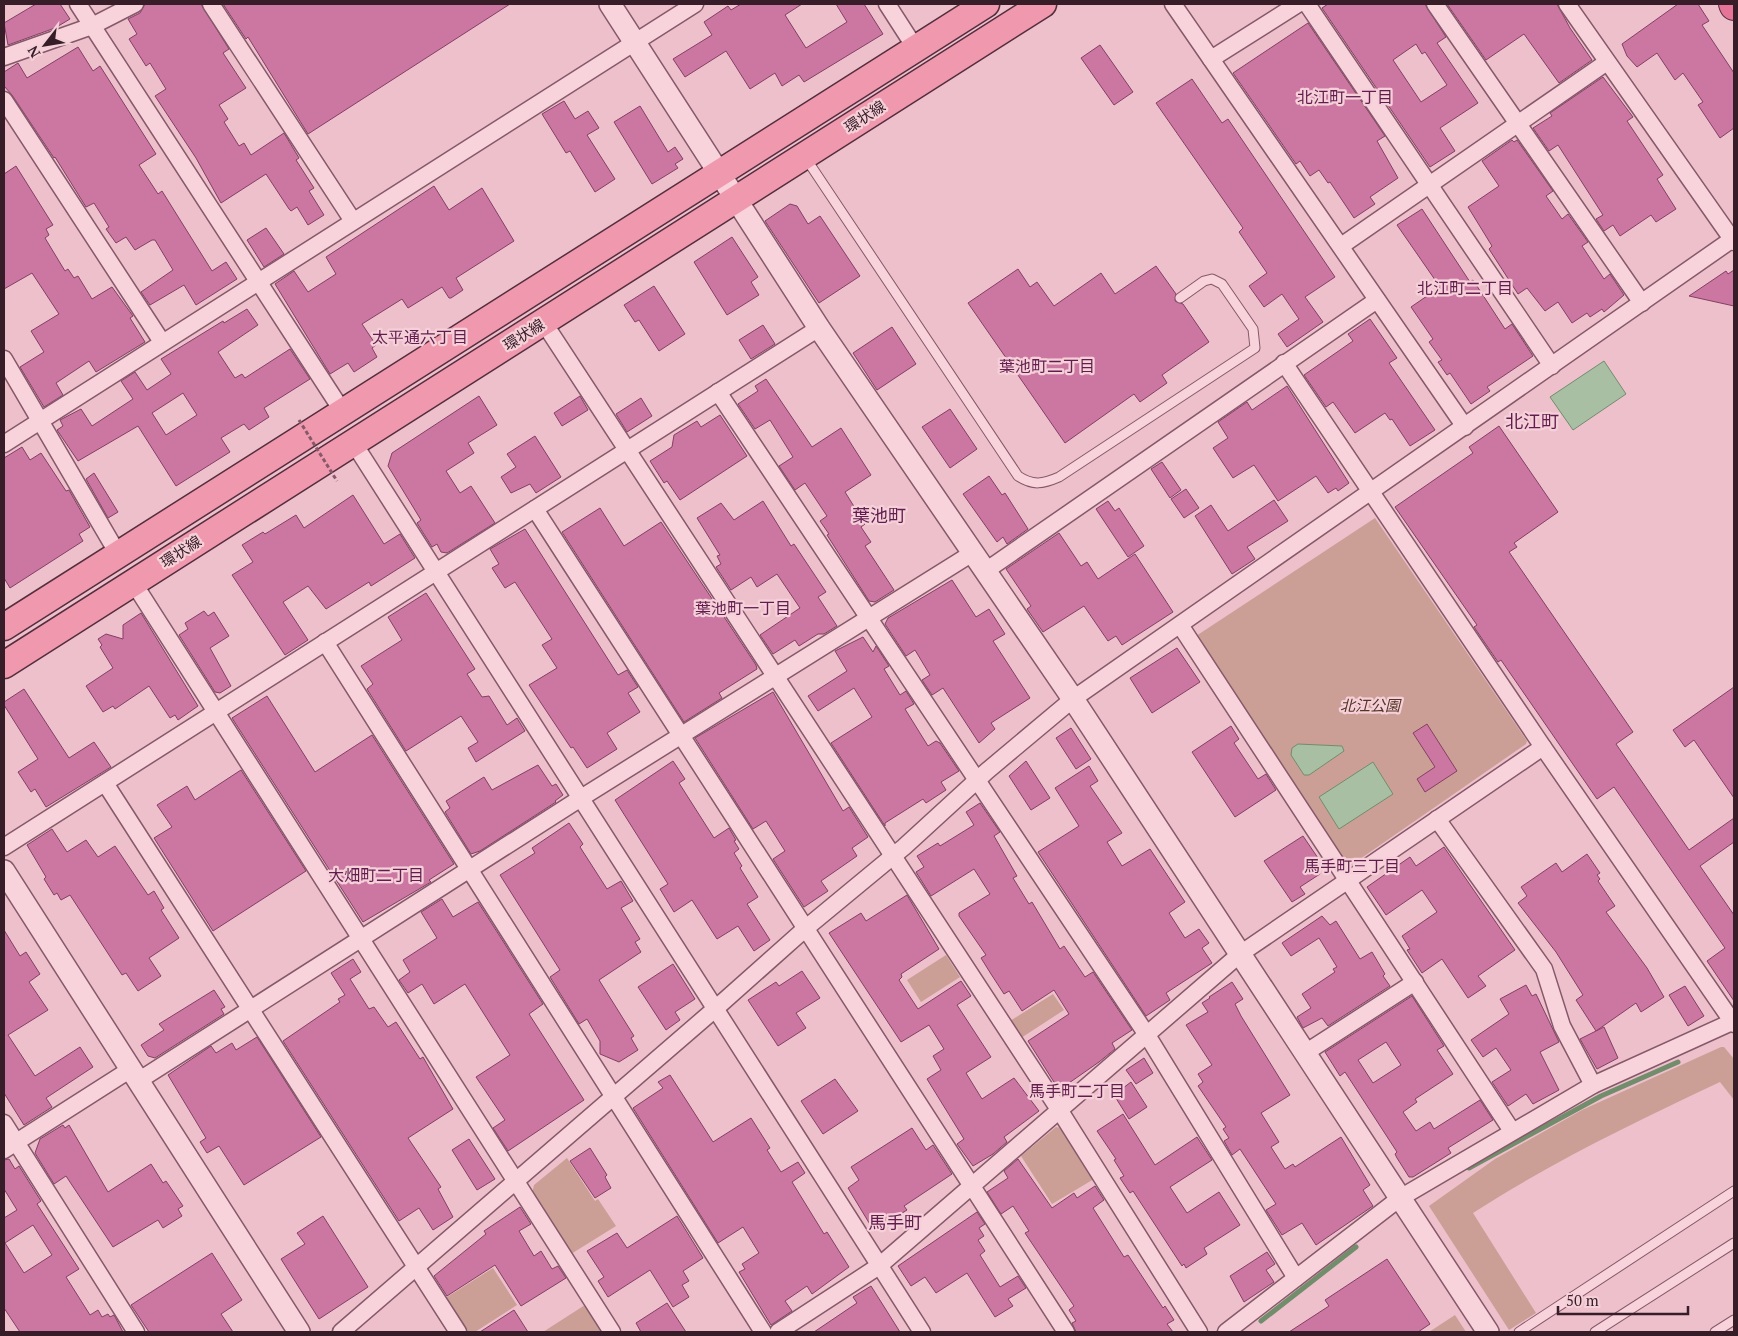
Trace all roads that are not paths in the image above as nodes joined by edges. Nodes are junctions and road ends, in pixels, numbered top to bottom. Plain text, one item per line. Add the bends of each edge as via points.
1 (78, 4) edge
2 (136, 4) edge
3 (211, 4) edge
4 (610, 4) edge
5 (695, 4) edge
6 (887, 4) edge
7 (986, 4) edge
8 (1043, 4) edge
9 (1173, 4) edge
10 (1298, 4) edge
11 (1306, 4) edge
12 (1435, 4) edge
13 (1567, 4) edge
14 (92, 26) junction
15 (634, 42) junction
16 (916, 49) junction
17 (4, 57) edge
18 (1211, 59) junction
19 (1607, 62) junction
20 (4, 100) edge
21 (1518, 124) junction
22 (804, 156) junction
23 (718, 173) junction
24 (1429, 185) junction
25 (736, 200) junction
26 (353, 221) junction
27 (1734, 240) edge
28 (1341, 246) junction
29 (258, 281) junction
30 (1180, 298) dead end
31 (1378, 300) junction
32 (1642, 303) junction
33 (544, 323) junction
34 (819, 328) junction
35 (162, 342) junction
36 (4, 359) edge
37 (1284, 363) junction
38 (1552, 366) junction
39 (718, 392) junction
40 (343, 412) junction
41 (38, 421) junction
42 (1465, 427) junction
43 (353, 442) junction
44 (4, 444) edge
45 (627, 450) junction
46 (1371, 493) junction
47 (535, 508) junction
48 (118, 554) junction
49 (971, 554) junction
50 (436, 571) junction
51 (984, 572) junction
52 (133, 582) junction
53 (868, 618) junction
54 (1180, 625) junction
55 (4, 627) edge
56 (324, 642) junction
57 (4, 665) edge
58 (775, 676) junction
59 (1073, 700) junction
60 (216, 712) junction
61 (682, 735) junction
62 (1542, 747) junction
63 (978, 781) junction
64 (105, 783) junction
65 (581, 798) junction
66 (1437, 819) junction
67 (4, 847) edge
68 (893, 856) junction
69 (469, 870) junction
70 (4, 871) edge
71 (1348, 880) junction
72 (806, 928) junction
73 (361, 939) junction
74 (1240, 954) junction
75 (1414, 982) junction
76 (250, 1009) junction
77 (715, 1009) junction
78 (1734, 1023) edge
79 (1147, 1035) junction
80 (1305, 1053) junction
81 (134, 1075) junction
82 (1593, 1085) junction
83 (614, 1096) junction
84 (1060, 1110) junction
85 (4, 1123) edge
86 (1512, 1131) junction
87 (10, 1146) edge
88 (516, 1181) junction
89 (972, 1186) junction
90 (1734, 1191) edge
91 (1400, 1198) junction
92 (1734, 1243) edge
93 (879, 1266) junction
94 (416, 1268) junction
95 (1296, 1278) junction
96 (1734, 1320) edge
97 (136, 1332) edge
98 (299, 1332) edge
99 (341, 1332) edge
100 (458, 1332) edge
101 (612, 1332) edge
102 (763, 1332) edge
103 (778, 1332) edge
104 (922, 1332) edge
105 (1066, 1332) edge
106 (1199, 1332) edge
107 (1226, 1332) edge
108 (1488, 1332) edge
109 (1519, 1332) edge
110 (1595, 1332) edge
111 (1715, 1332) edge

1 - 14 street
2 - 14 street
3 - 26 street
4 - 15 street
5 - 15 street
6 - 16 street
7 - 16 main road, 環状線
8 - 22 main road, 環状線
9 - 18 street
10 - 18 street
11 - 24 street
12 - 21 street
13 - 19 street
14 - 17 street
14 - 29 street
15 - 23 street
15 - 26 street
16 - 23 main road, 環状線
18 - 28 street
19 - 21 street
19 - 27 street
20 - 35 street
21 - 24 street
21 - 32 street
22 - 25 main road, 環状線
22 - 30 lane via 1018,476 1028,483 1044,484 1059,477 1255,348 1253,329 1222,284 1212,279 1204,281
23 - 25 street
23 - 40 main road, 環状線
24 - 28 street
24 - 38 street
25 - 33 main road, 環状線
25 - 34 street
26 - 29 street
27 - 32 street
28 - 31 street
29 - 35 street
29 - 40 street
31 - 37 street
31 - 42 street
32 - 38 street
33 - 43 main road, 環状線
33 - 45 street
34 - 39 street
34 - 49 street
35 - 41 street
36 - 41 street
37 - 46 street
37 - 51 street
38 - 42 street
39 - 45 street
39 - 53 street
40 - 48 main road, 環状線
41 - 44 street
41 - 48 street
42 - 46 street
43 - 50 street
43 - 52 main road, 環状線
45 - 47 street
45 - 58 street
46 - 54 street
46 - 62 street
47 - 50 street
47 - 61 street
48 - 55 main road, 環状線
49 - 51 street
49 - 53 street
50 - 56 street
50 - 65 street
51 - 59 street
52 - 57 main road, 環状線
52 - 60 street
53 - 58 street
53 - 63 street
54 - 59 street
54 - 71 street
56 - 60 street
56 - 69 street
58 - 61 street
58 - 68 street
59 - 63 street
59 - 74 street
60 - 64 street
60 - 73 street
61 - 65 street
61 - 72 street
62 - 66 street
62 - 78 street
63 - 68 street
63 - 79 street
64 - 67 street
64 - 76 street
65 - 69 street
65 - 77 street
66 - 71 street
66 - 82 street via 1544,969 1562,1026
68 - 72 street
68 - 84 street
69 - 73 street
69 - 83 street
70 - 81 street
71 - 74 street
71 - 75 street
72 - 77 street
72 - 89 street
73 - 76 street
73 - 88 street
74 - 79 street
74 - 80 street
75 - 80 street
75 - 86 street
76 - 81 street
76 - 94 street
77 - 83 street
77 - 93 street
78 - 82 street
79 - 84 street
79 - 95 street
80 - 91 street
81 - 87 street
81 - 98 street
82 - 86 street
83 - 88 street
83 - 102 street
84 - 89 street
84 - 106 street
85 - 87 street
86 - 91 street
87 - 97 street
88 - 94 street
88 - 101 street
89 - 93 street
89 - 105 street
90 - 109 lane
91 - 95 street
91 - 108 street
92 - 110 lane
93 - 103 street
93 - 104 street
94 - 99 street
94 - 100 street
95 - 107 street
96 - 111 lane

